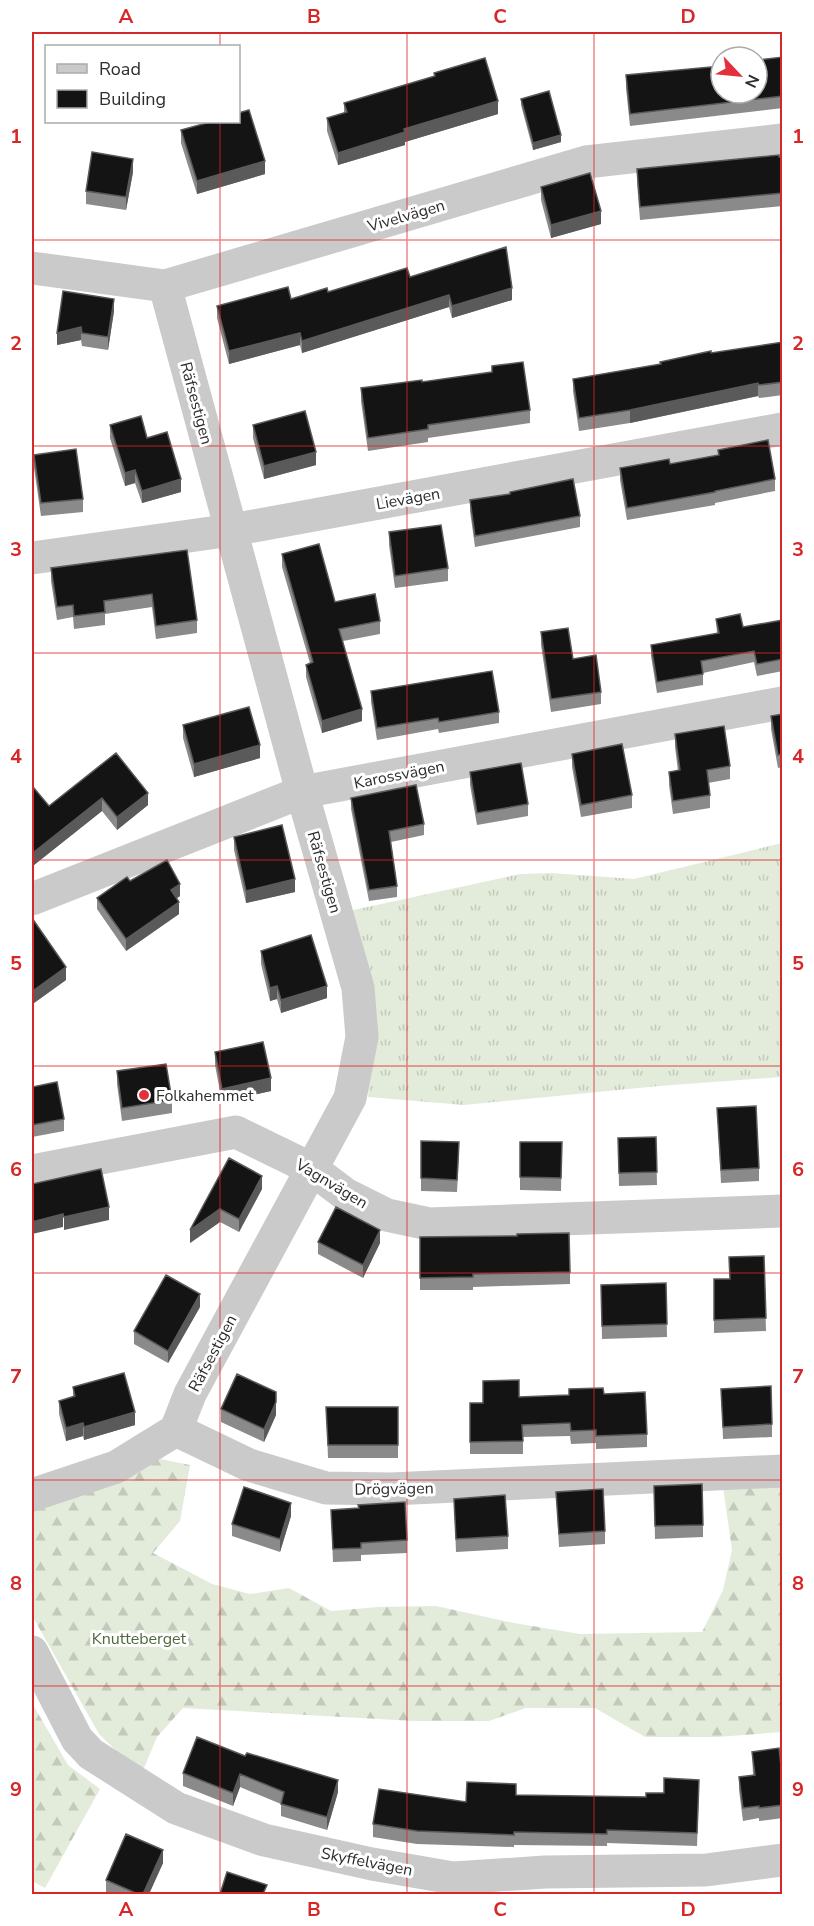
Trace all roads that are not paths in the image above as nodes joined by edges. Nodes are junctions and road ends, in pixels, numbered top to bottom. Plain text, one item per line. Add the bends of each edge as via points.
1 (783, 140) edge
2 (32, 268) edge
3 (165, 286) junction
4 (783, 429) edge
5 (232, 530) junction
6 (32, 558) edge
7 (783, 702) edge
8 (302, 792) junction
9 (32, 899) edge
10 (312, 1169) junction
11 (32, 1171) edge
12 (783, 1211) edge
13 (176, 1430) junction
14 (783, 1471) edge
15 (32, 1495) edge
16 (32, 1652) edge
17 (783, 1860) edge

1 - 3 street, Vivelvägen via 586,162
2 - 3 street, Vivelvägen
3 - 5 street, Räfsestigen
4 - 5 street, Lievägen
5 - 6 street, Lievägen
5 - 8 street, Räfsestigen
7 - 8 street, Karossvägen
8 - 9 street, Karossvägen
8 - 10 street, Räfsestigen via 358,988 362,1037 350,1098
10 - 11 street, Vagnvägen via 236,1132
10 - 12 street, Vagnvägen via 345,1194 387,1215 429,1224
10 - 13 street, Räfsestigen via 190,1394
13 - 14 street, Drögvägen via 249,1466 326,1488 391,1489
13 - 15 street via 116,1467
16 - 17 street, Skyffelvägen via 77,1738 91,1754 176,1808 264,1840 453,1878 545,1872 706,1870

